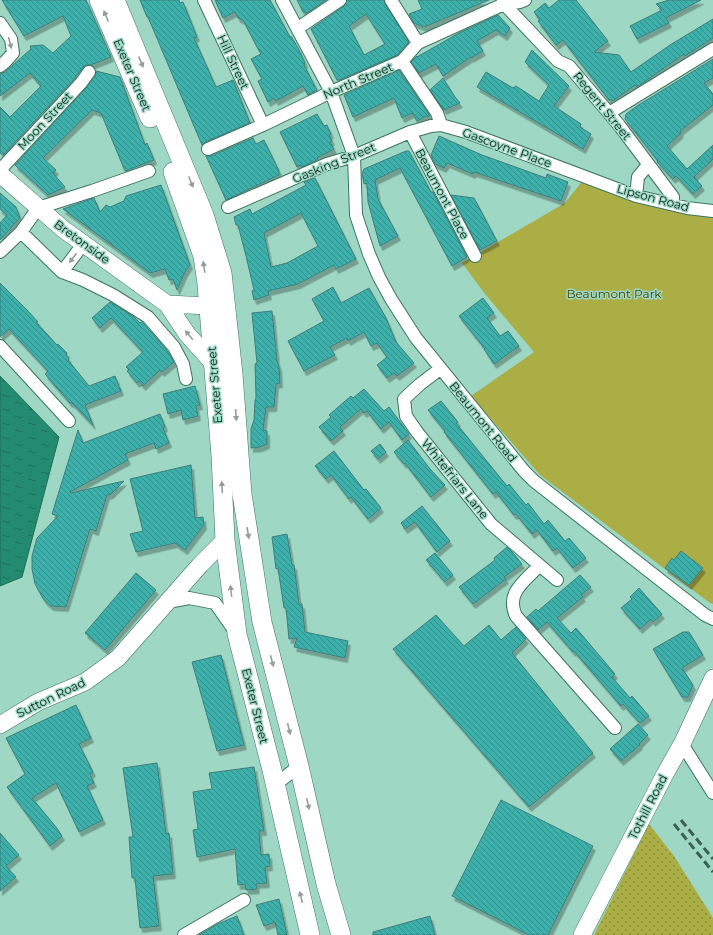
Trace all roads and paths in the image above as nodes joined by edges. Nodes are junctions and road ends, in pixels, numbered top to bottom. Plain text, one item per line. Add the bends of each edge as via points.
1 (99, 0) edge
2 (115, 0) edge
3 (204, 0) edge
4 (282, 0) edge
5 (340, 0) edge
6 (390, 0) edge
7 (525, 0) edge
8 (504, 2) edge
9 (0, 23) edge
10 (298, 28) junction
11 (418, 43) junction
12 (713, 49) edge
13 (402, 61) junction
14 (0, 66) edge
15 (89, 72) dead end
16 (331, 92) junction
17 (609, 113) junction
18 (263, 125) junction
19 (441, 125) junction
20 (410, 132) junction
21 (208, 149) dead end
22 (354, 156) junction
23 (648, 165) junction
24 (0, 170) edge
25 (149, 172) dead end
26 (572, 172) joint
27 (0, 174) edge
28 (636, 196) junction
29 (673, 204) junction
30 (228, 207) dead end
31 (38, 208) junction
32 (713, 212) edge
33 (21, 232) junction
34 (84, 243) junction
35 (0, 252) edge
36 (475, 256) dead end
37 (62, 272) junction
38 (167, 304) junction
39 (218, 305) junction
40 (0, 346) edge
41 (213, 363) junction
42 (440, 369) junction
43 (186, 379) dead end
44 (69, 421) dead end
45 (242, 494) junction
46 (225, 540) junction
47 (540, 566) junction
48 (557, 580) dead end
49 (168, 602) junction
50 (713, 619) edge
51 (237, 634) junction
52 (713, 678) edge
53 (0, 724) edge
54 (615, 728) dead end
55 (682, 744) junction
56 (299, 766) junction
57 (275, 785) junction
58 (713, 793) edge
59 (244, 900) dead end
60 (184, 935) edge
61 (310, 935) edge
62 (341, 935) edge
63 (582, 935) edge

39 -> 1 main road, Exeter Street via 185,204 161,142
2 -> 39 main road, Exeter Street via 204,215 219,261
3 - 18 street, Hill Street
4 - 10 street, Beaumont Road
5 - 10 street
6 - 11 street
7 - 8 street, North Street
8 - 11 street, North Street
8 - 17 street, Regent Street via 558,62 569,66
9 -> 14 street via 11,39 13,53
10 - 16 street, Beaumont Road
11 - 13 street, North Street
12 - 17 street
13 - 16 street, North Street
13 - 19 street via 437,113
15 - 24 street, Moon Street
16 - 18 street, North Street
16 - 22 street, Beaumont Road
17 - 23 street, Regent Street
18 - 21 street, North Street
19 - 20 street, Gasking Street
19 - 26 street, Gascoyne Place
20 - 22 street, Gasking Street
20 - 36 street, Beaumont Place
22 - 30 street, Gasking Street via 327,164
22 - 42 street, Beaumont Road via 356,215 368,254 391,299
23 - 28 street via 638,177
23 - 29 street, Regent Street via 673,197
25 - 31 street
26 - 28 street, Lipson Road
27 - 31 main road, Bretonside
28 - 29 street, Lipson Road
29 - 32 street, Lipson Road
31 - 33 street
31 - 34 main road, Bretonside
33 - 35 street
33 - 37 street
34 -> 37 street
34 - 38 main road, Bretonside
37 - 43 street via 113,295 148,317 174,347 183,364
38 - 39 main road
41 -> 38 main road, Bretonside via 187,334
39 - 41 main road, Exeter Street
39 -> 45 main road, Exeter Street
40 - 44 street
46 -> 41 main road, Exeter Street
42 - 47 street, Whitefriars Lane via 404,399 406,416 491,524
42 - 50 street, Beaumont Road via 534,481
45 - 46 main road via 239,510
45 -> 56 main road, Exeter Street via 262,622
46 - 49 main road, Sutton Road
51 -> 46 main road, Exeter Street
47 - 48 street, Whitefriars Lane
47 - 54 street via 517,589 512,608 516,616
49 - 51 street via 189,598 215,603
49 - 53 main road, Sutton Road via 118,658 85,682 38,702
51 - 57 main road, Exeter Street
52 - 55 main road, Tothill Road
55 - 58 street
55 - 63 main road, Tothill Road
56 - 57 street
56 -> 62 main road, Exeter Street via 326,884
61 -> 57 main road, Exeter Street
59 - 60 street

